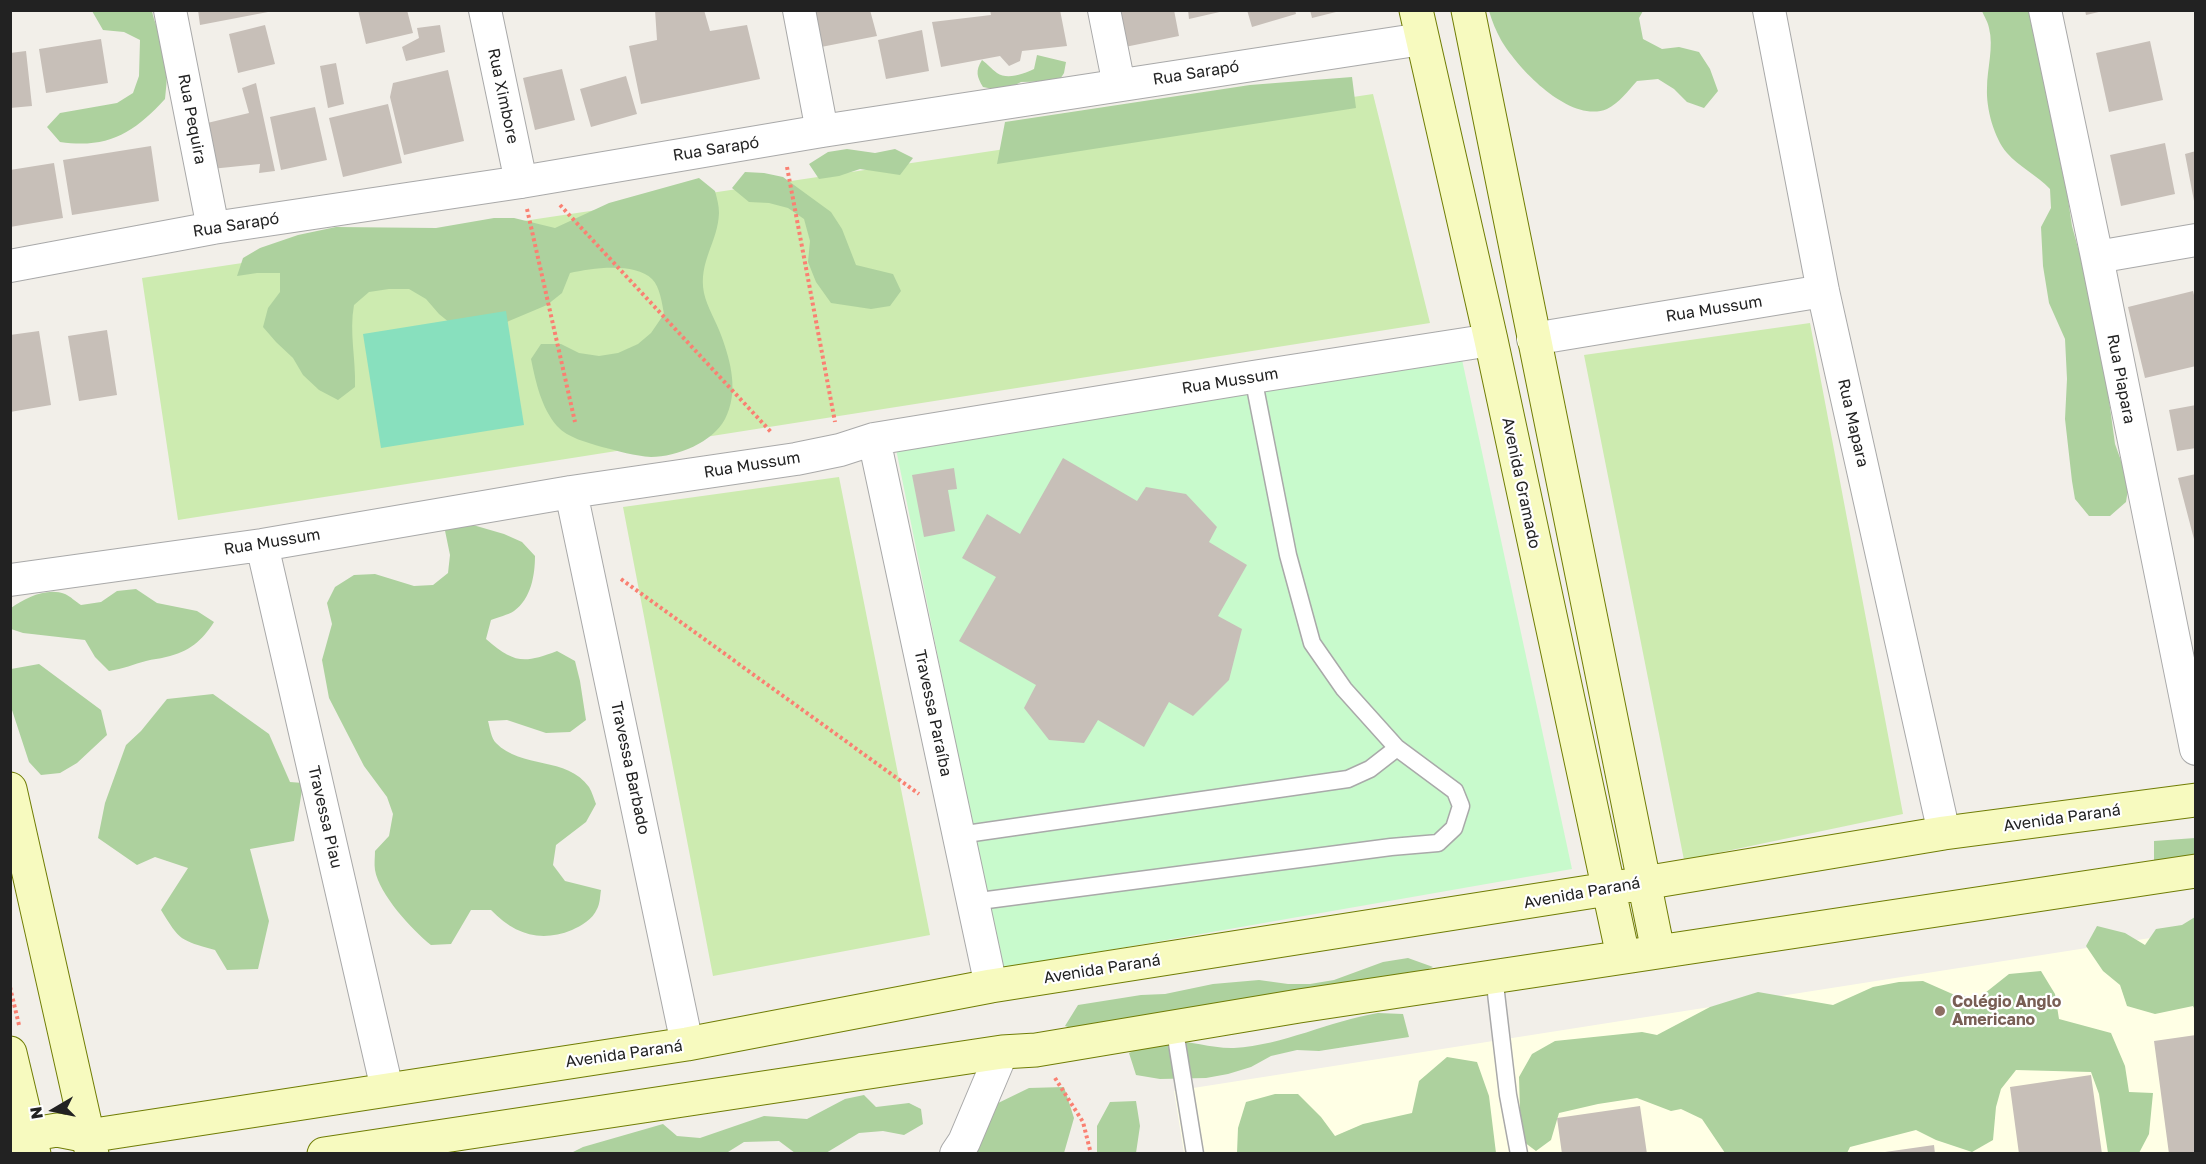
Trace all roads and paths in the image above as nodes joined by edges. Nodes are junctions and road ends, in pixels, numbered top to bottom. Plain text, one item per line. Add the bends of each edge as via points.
1 (170, 10) edge
2 (485, 10) edge
3 (799, 10) edge
4 (1104, 10) edge
5 (1468, 10) edge
6 (1769, 10) edge
7 (2045, 10) edge
8 (1419, 25) edge
9 (1119, 85) junction
10 (822, 131) junction
11 (781, 139) junction
12 (529, 181) junction
13 (213, 228) junction
14 (2196, 240) edge
15 (2097, 257) junction
16 (10, 266) edge
17 (1824, 291) junction
18 (1533, 339) junction
19 (1491, 340) junction
20 (1253, 376) junction
21 (575, 422) dead end
22 (874, 439) junction
23 (840, 450) junction
24 (796, 459) junction
25 (571, 492) junction
26 (262, 545) junction
27 (585, 553) junction
28 (10, 580) edge
29 (1397, 748) junction
30 (2196, 749) edge
31 (10, 789) edge
32 (2196, 800) edge
33 (958, 828) junction
34 (1944, 833) junction
35 (2196, 871) edge
36 (1642, 883) junction
37 (1608, 889) junction
38 (972, 902) junction
39 (1658, 951) junction
40 (1623, 956) junction
41 (1494, 976) junction
42 (991, 986) junction
43 (1174, 1025) junction
44 (687, 1044) junction
45 (1036, 1050) junction
46 (1002, 1052) junction
47 (10, 1053) edge
48 (387, 1089) junction
49 (24, 1142) edge
50 (90, 1145) edge
51 (324, 1154) edge
52 (956, 1154) edge
53 (1091, 1154) edge
54 (1195, 1154) edge
55 (1520, 1154) edge

1 - 13 street, Rua Pequira
2 - 12 street, Rua Ximbore
3 - 10 street
4 - 9 street
5 - 18 main road
6 - 17 street, Rua Mapara
7 - 15 street, Rua Piapara
8 - 9 street, Rua Sarapó
8 - 19 main road, Avenida Gramado
9 - 10 street, Rua Sarapó
10 - 11 street, Rua Sarapó
11 - 12 street, Rua Sarapó
11 - 23 path
12 - 13 street, Rua Sarapó
12 - 21 path
12 - 24 path
13 - 16 street, Rua Sarapó
14 - 15 street
15 - 30 street, Rua Piapara
17 - 18 street, Rua Mussum
17 - 34 street, Rua Mapara
18 - 36 main road
19 - 20 street, Rua Mussum
19 - 37 main road, Avenida Gramado
20 - 22 street, Rua Mussum
20 - 29 lane via 1288,555 1312,643 1344,689
22 - 23 street, Rua Mussum
22 - 33 street, Travessa Paraíba
23 - 24 street, Rua Mussum
24 - 25 street, Rua Mussum
25 - 26 street, Rua Mussum
25 - 27 street, Travessa Barbado
26 - 28 street, Rua Mussum
26 - 48 street, Travessa Piau
27 - 33 path
27 - 44 street, Travessa Barbado
29 - 33 lane via 1370,769 1348,779
29 - 38 lane via 1455,791 1461,806 1454,828 1438,843
31 - 50 main road
32 - 34 main road, Avenida Paraná
33 - 38 street, Travessa Paraíba
34 - 36 main road, Avenida Paraná
35 - 39 main road
36 - 37 main road, Avenida Paraná
36 - 39 main road
37 - 40 main road, Avenida Gramado
37 - 42 main road, Avenida Paraná
38 - 42 street, Travessa Paraíba
39 - 40 main road
40 - 41 main road
41 - 43 main road
41 - 55 lane
42 - 44 main road, Avenida Paraná
43 - 45 main road
43 - 54 lane
44 - 48 main road, Avenida Paraná
45 - 46 main road
45 - 53 path via 1083,1122
46 - 51 main road
46 - 52 street
47 - 49 main road
48 - 50 main road, Avenida Paraná
49 - 50 main road, Avenida Paraná via 57,1130

